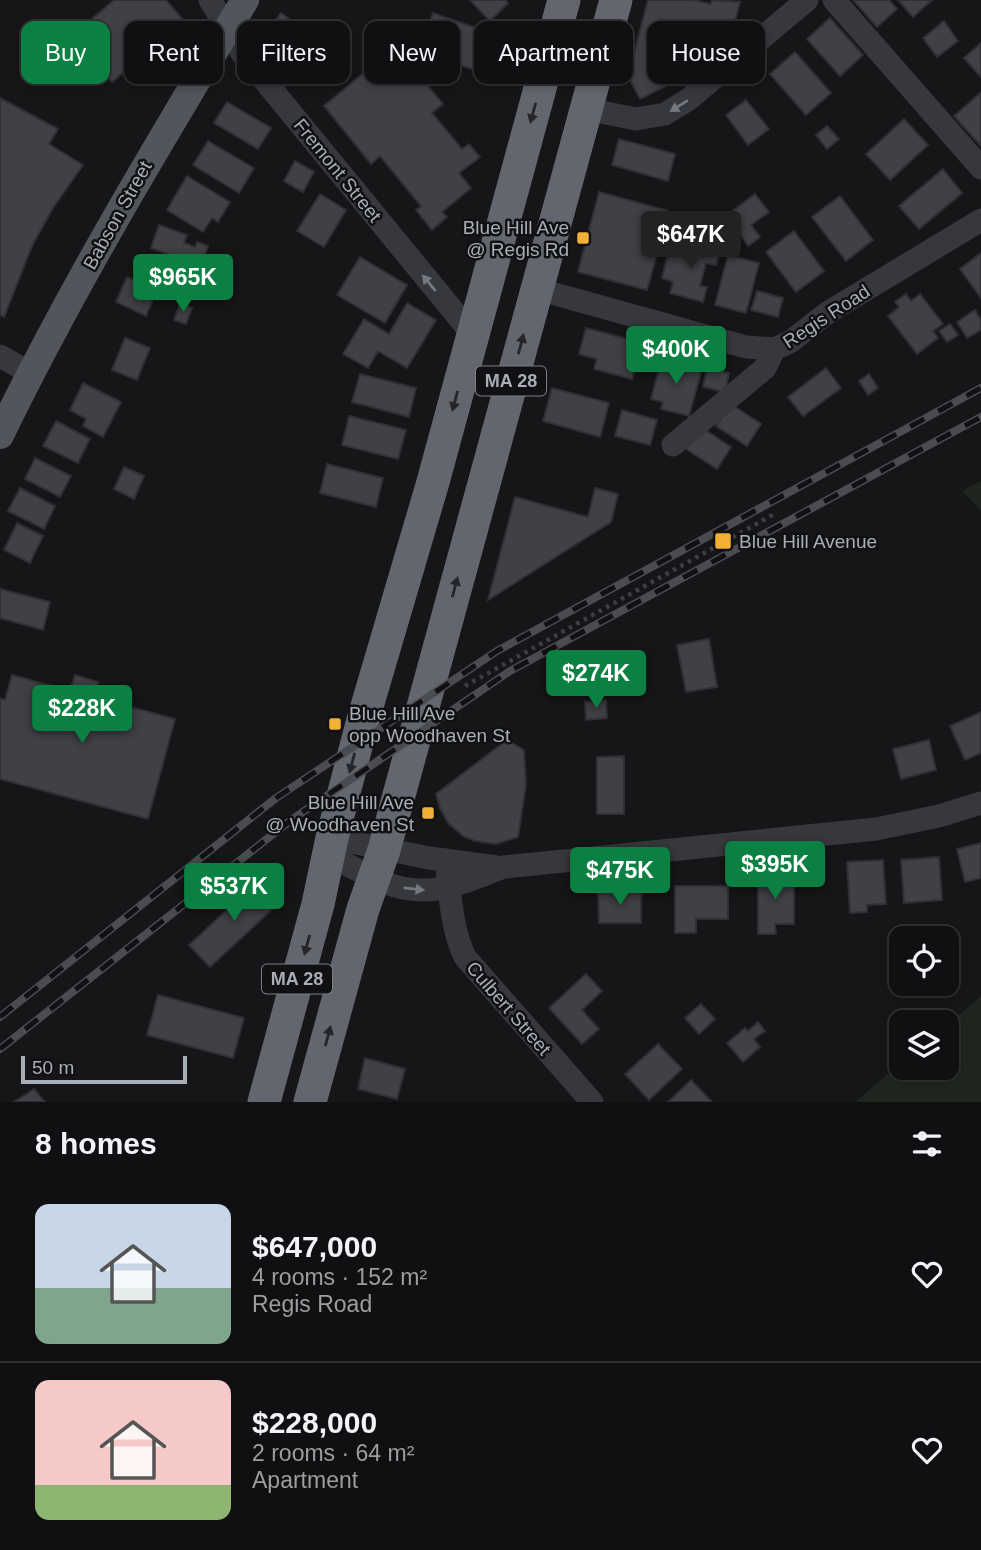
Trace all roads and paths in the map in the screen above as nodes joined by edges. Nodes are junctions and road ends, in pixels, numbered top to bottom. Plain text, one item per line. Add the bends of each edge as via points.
1 (210, 0) edge
2 (244, 0) edge
3 (564, 0) edge
4 (616, 0) edge
5 (807, 0) edge
6 (834, 0) edge
7 (227, 29) junction
8 (586, 109) junction
9 (981, 168) edge
10 (981, 220) edge
11 (537, 289) junction
12 (473, 335) junction
13 (774, 349) junction
14 (0, 356) edge
15 (30, 373) junction
16 (0, 435) edge
17 (673, 445) dead end
18 (776, 513) dead end
19 (465, 686) dead end
20 (981, 803) edge
21 (330, 847) junction
22 (446, 860) junction
23 (379, 863) junction
24 (504, 867) junction
25 (449, 886) junction
26 (264, 1102) edge
27 (310, 1102) edge
28 (592, 1102) edge

1 - 7 street, Fremont Street
2 - 7 main road, Babson Street
3 -> 12 highway, MA 28
4 - 8 highway, MA 28
5 -> 8 street via 677,108 636,119
6 - 9 street
12 -> 7 street, Fremont Street
7 - 15 main road, Babson Street
8 - 11 highway, MA 28
10 - 13 street, Regis Road
11 - 13 street, Regis Road via 746,347
23 -> 11 highway, MA 28
12 -> 21 highway, MA 28
13 - 17 street via 765,368
14 - 15 street
15 - 16 main road, Babson Street
18 - 19 path
20 - 24 street via 876,829
21 - 23 street
21 -> 26 highway, MA 28
22 - 23 street
22 - 24 street
22 - 25 street, Culbert Street
23 -> 25 street via 410,890
27 -> 23 highway, MA 28
24 - 25 street
25 - 28 street, Culbert Street via 457,938 465,957

